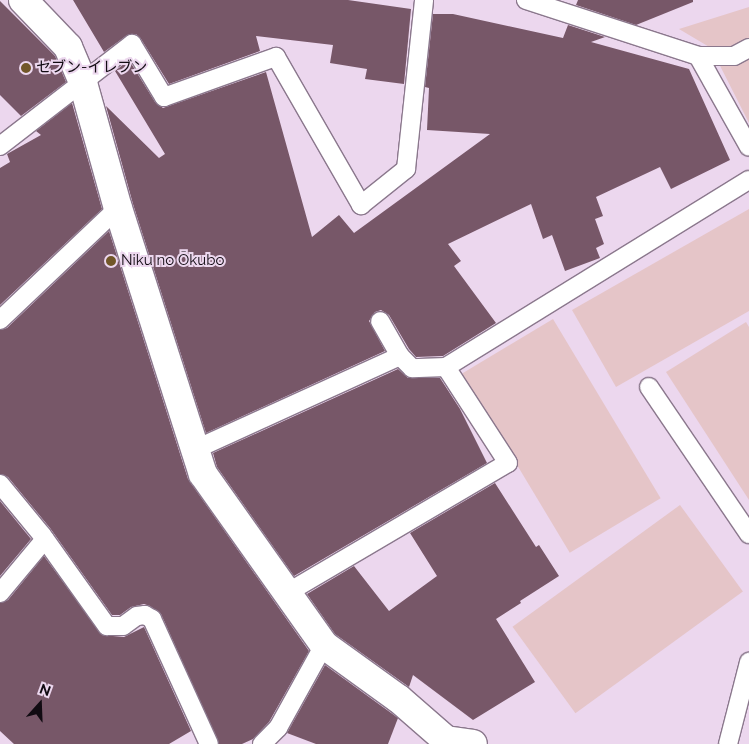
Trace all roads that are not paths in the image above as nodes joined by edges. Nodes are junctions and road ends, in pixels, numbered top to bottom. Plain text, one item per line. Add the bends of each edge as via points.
1 (23, 0) edge
2 (424, 0) edge
3 (526, 0) edge
4 (550, 4) edge
5 (749, 48) edge
6 (698, 56) junction
7 (83, 83) junction
8 (0, 146) edge
9 (749, 146) edge
10 (749, 180) edge
11 (118, 208) junction
12 (0, 320) edge
13 (380, 321) dead end
14 (400, 356) junction
15 (446, 367) junction
16 (649, 387) dead end
17 (196, 449) junction
18 (0, 484) edge
19 (749, 534) edge
20 (45, 539) junction
21 (0, 593) edge
22 (287, 593) junction
23 (324, 645) junction
24 (749, 662) edge
25 (209, 744) edge
26 (262, 744) edge
27 (473, 744) edge
28 (728, 744) edge

1 - 7 street via 68,47
2 - 7 lane via 406,168 361,205 276,57 164,97 132,44
3 - 4 lane
4 - 6 lane
5 - 6 lane via 734,56
6 - 9 lane
7 - 8 lane
7 - 11 street
10 - 15 lane
11 - 12 lane
11 - 17 street
13 - 14 lane
14 - 15 lane via 412,368
14 - 17 lane
15 - 22 lane via 508,463
16 - 19 lane
17 - 22 street via 203,474
18 - 20 lane
20 - 21 lane
20 - 25 lane via 107,626 123,626 137,616 145,615 152,619
22 - 23 street
23 - 26 lane via 278,728
23 - 27 street via 399,699 446,740
24 - 28 lane

